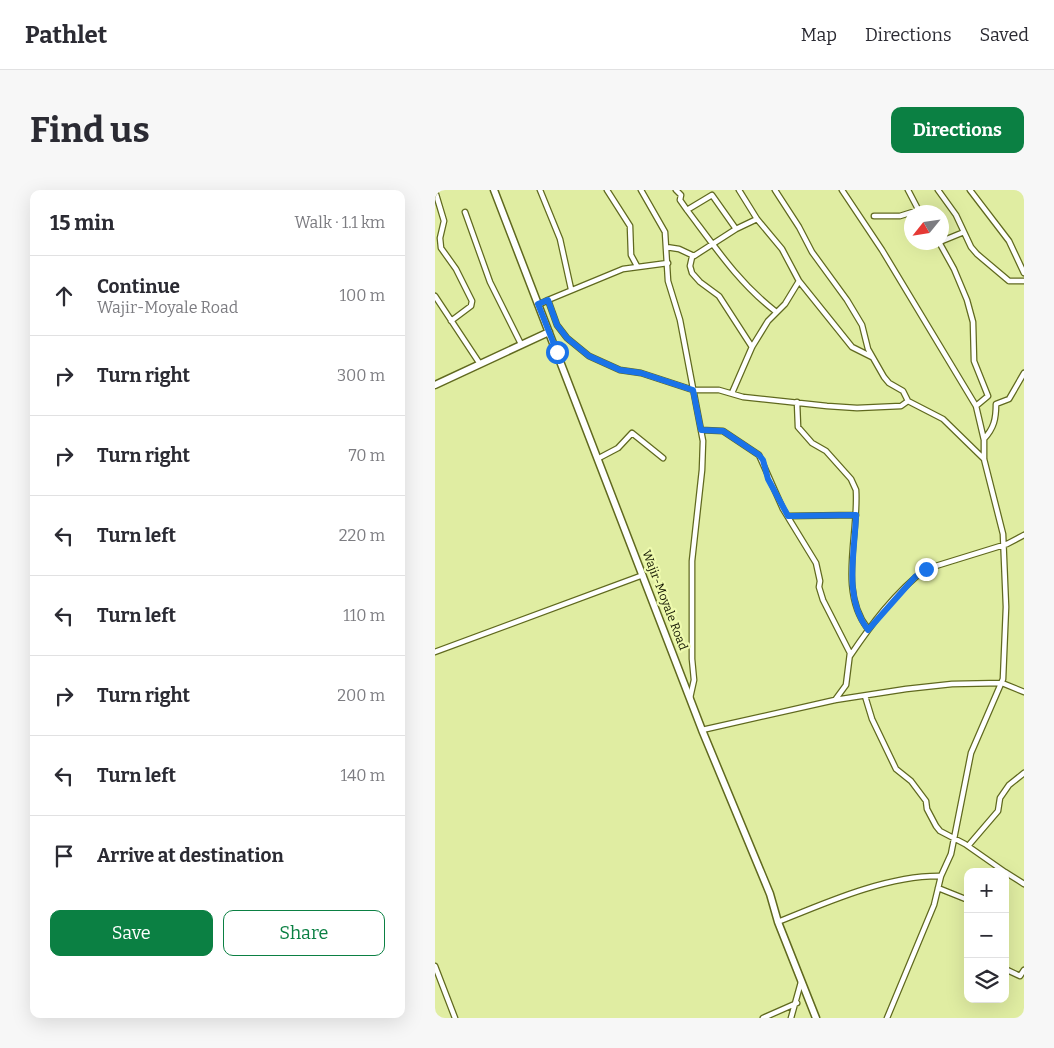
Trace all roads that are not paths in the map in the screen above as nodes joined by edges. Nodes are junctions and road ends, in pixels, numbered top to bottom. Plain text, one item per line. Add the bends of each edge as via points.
1 (494, 190) edge
2 (540, 190) edge
3 (607, 190) edge
4 (641, 190) edge
5 (676, 190) edge
6 (739, 190) edge
7 (775, 190) edge
8 (842, 190) edge
9 (908, 190) edge
10 (938, 190) edge
11 (970, 190) edge
12 (435, 191) edge
13 (916, 205) edge
14 (687, 210) junction
15 (465, 212) dead end
16 (904, 215) edge
17 (874, 216) dead end
18 (757, 219) junction
19 (442, 227) junction
20 (736, 229) junction
21 (435, 230) edge
22 (964, 232) junction
23 (949, 239) edge
24 (712, 244) junction
25 (666, 247) junction
26 (945, 250) edge
27 (692, 257) junction
28 (668, 263) junction
29 (637, 266) junction
30 (1024, 273) edge
31 (799, 281) junction
32 (1024, 281) edge
33 (571, 289) junction
34 (435, 296) edge
35 (548, 300) junction
36 (538, 304) junction
37 (775, 311) junction
38 (451, 321) junction
39 (549, 332) junction
40 (521, 344) junction
41 (752, 347) junction
42 (872, 358) junction
43 (481, 364) junction
44 (1024, 373) edge
45 (435, 385) edge
46 (693, 390) junction
47 (732, 393) junction
48 (988, 396) junction
49 (908, 401) junction
50 (797, 402) junction
51 (996, 404) junction
52 (975, 406) junction
53 (701, 430) junction
54 (984, 440) junction
55 (599, 458) junction
56 (663, 458) dead end
57 (984, 459) junction
58 (856, 515) junction
59 (788, 516) junction
60 (1024, 535) edge
61 (1003, 544) junction
62 (643, 575) junction
63 (868, 630) junction
64 (435, 652) edge
65 (850, 656) junction
66 (1002, 684) junction
67 (1024, 692) edge
68 (865, 696) junction
69 (690, 698) junction
70 (835, 700) junction
71 (702, 730) junction
72 (1024, 773) edge
73 (954, 839) junction
74 (968, 846) junction
75 (999, 868) edge
76 (1009, 875) edge
77 (941, 876) junction
78 (1024, 884) edge
79 (938, 888) junction
80 (964, 898) edge
81 (778, 922) junction
82 (435, 966) edge
83 (1024, 970) edge
84 (1009, 971) edge
85 (801, 980) junction
86 (797, 1003) junction
87 (790, 1017) edge
88 (455, 1018) edge
89 (763, 1018) edge
90 (816, 1018) edge
91 (887, 1018) edge

1 - 36 main road, Wajir-Moyale Road
2 - 33 street via 560,239
3 - 29 street via 630,226 631,255
4 - 25 street via 665,232
5 - 14 street
6 - 18 street
7 - 42 street via 862,325
8 - 52 street via 882,250
9 - 13 street
10 - 22 street
11 - 30 street via 1009,241
12 - 19 street via 444,221
14 - 20 street via 712,195
14 - 24 street
15 - 40 street via 491,282
16 - 17 street
18 - 20 street
18 - 31 street via 782,249
19 - 21 street
19 - 38 street via 441,248 456,269 471,302 471,306
20 - 24 street
22 - 23 street
22 - 32 street via 977,254 1006,279
24 - 27 street
24 - 37 street via 749,289
25 - 27 street via 679,249
25 - 28 street
26 - 48 street via 967,300 973,322 974,361
27 - 41 street via 692,273 719,296
28 - 29 street
28 - 46 street via 668,281 680,320
29 - 33 street
31 - 37 street via 785,304
31 - 42 street via 852,347
33 - 35 street
34 - 38 street
35 - 36 street
35 - 46 street via 557,325 589,356 620,370 641,373
36 - 39 main road, Wajir-Moyale Road
37 - 41 street
38 - 43 street
39 - 40 main road
39 - 55 main road, Wajir-Moyale Road
40 - 43 main road
41 - 47 street
42 - 49 street via 889,383 903,391
43 - 45 main road
44 - 51 street via 1009,399
46 - 47 street
46 - 53 street
47 - 50 street
48 - 51 street
48 - 52 street
49 - 50 street via 901,406 857,408
49 - 57 street via 943,419
50 - 58 street via 796,422 800,431 826,451 851,479 856,490
51 - 54 street via 996,418
52 - 54 street
53 - 59 street via 723,431 759,455
53 - 69 street via 702,470 692,561 694,680
54 - 57 street
55 - 56 street via 618,448 633,433
55 - 62 main road, Wajir-Moyale Road
57 - 61 street via 1000,519
58 - 59 street
58 - 63 street via 852,584 856,609
59 - 65 street via 816,563 821,594
60 - 61 street
61 - 63 street via 926,569
61 - 66 street via 1006,607
62 - 64 street
62 - 69 main road, Wajir-Moyale Road
63 - 65 street
65 - 70 street via 846,685
66 - 67 street
66 - 68 street via 952,684
66 - 73 street via 971,753
68 - 70 street
68 - 73 street via 897,772 911,781 926,801 936,826
69 - 71 main road, Wajir-Moyale Road
70 - 71 street
71 - 81 main road, Wajir-Moyale Road via 770,894
72 - 74 street via 1009,785 1000,798 998,811
73 - 74 street
73 - 77 street
74 - 75 street
76 - 78 street
77 - 79 street
77 - 81 street via 897,880
79 - 80 street
79 - 91 street via 935,905
81 - 85 main road, Wajir-Moyale Road
82 - 88 street
83 - 84 street via 1020,976
85 - 86 street
85 - 90 main road, Wajir-Moyale Road
86 - 87 street
86 - 89 street

